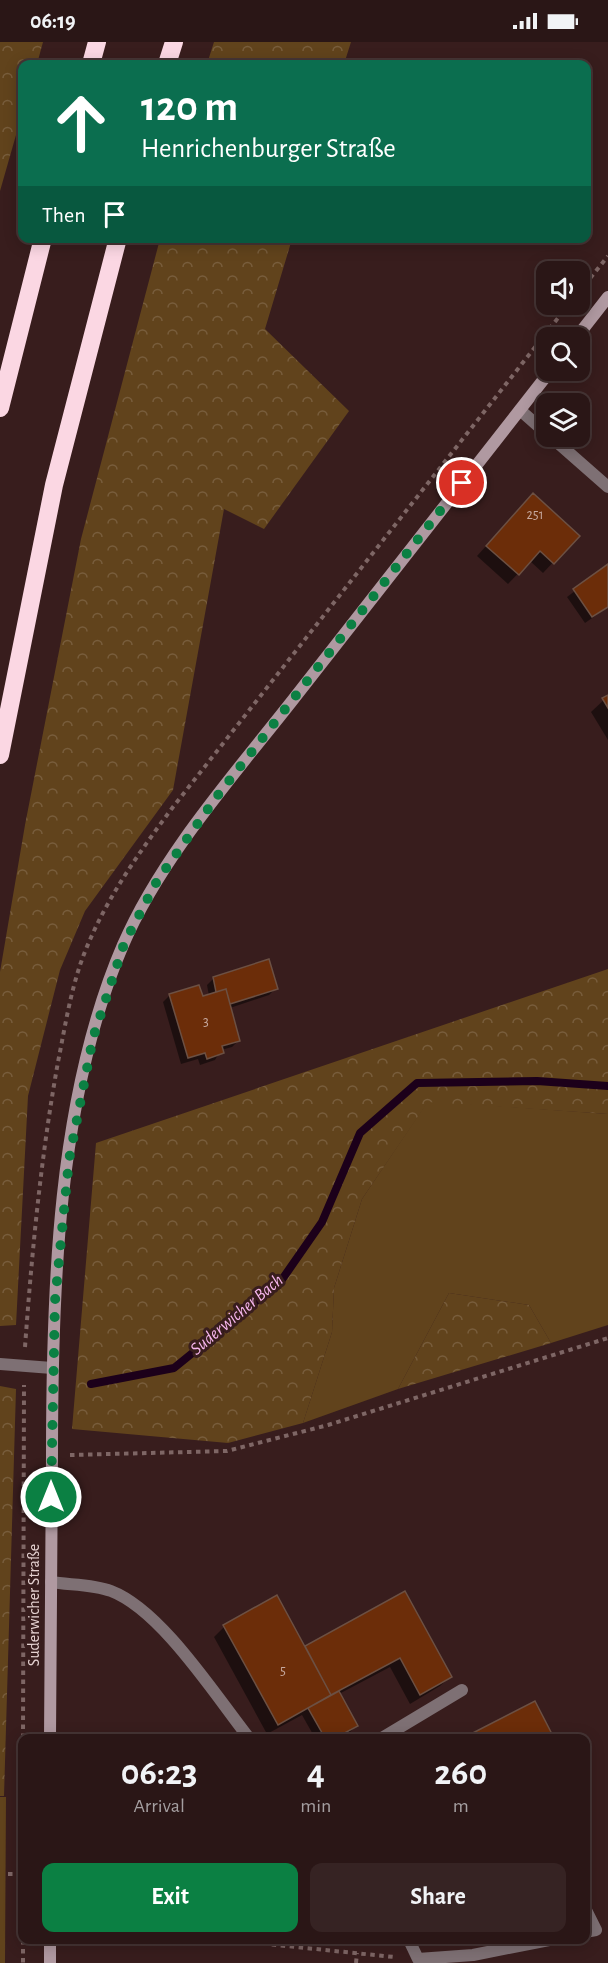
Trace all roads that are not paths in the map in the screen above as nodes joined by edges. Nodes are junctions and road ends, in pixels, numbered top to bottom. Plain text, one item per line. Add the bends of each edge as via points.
1 (97, 42) edge
2 (174, 42) edge
3 (92, 60) edge
4 (168, 60) edge
5 (42, 243) edge
6 (117, 243) edge
7 (608, 297) edge
8 (585, 327) edge
9 (542, 381) edge
10 (0, 408) edge
11 (520, 410) junction
12 (536, 424) edge
13 (562, 447) edge
14 (608, 488) edge
15 (0, 755) edge
16 (0, 1364) edge
17 (52, 1368) junction
18 (51, 1582) junction
19 (462, 1690) dead end
20 (50, 1734) edge
21 (246, 1734) edge
22 (389, 1734) edge
23 (590, 1918) edge
24 (590, 1931) edge
25 (50, 1944) edge
26 (411, 1944) edge
27 (529, 1944) edge
28 (50, 1963) edge

1 - 3 highway
2 - 4 highway
5 - 10 highway
6 - 15 highway via 54,485
7 - 8 main road
9 - 11 main road, Suderwicher Straße
11 - 12 lane
11 - 17 main road, Suderwicher Straße via 218,795 157,881 124,944 93,1038 69,1160 56,1278
13 - 14 lane
16 - 17 lane
17 - 18 main road, Suderwicher Straße
18 - 20 main road, Suderwicher Straße
18 - 21 lane via 110,1590 137,1605 170,1637
19 - 22 lane
23 - 24 lane via 596,1930
25 - 28 main road
26 - 27 lane via 418,1959 473,1955

